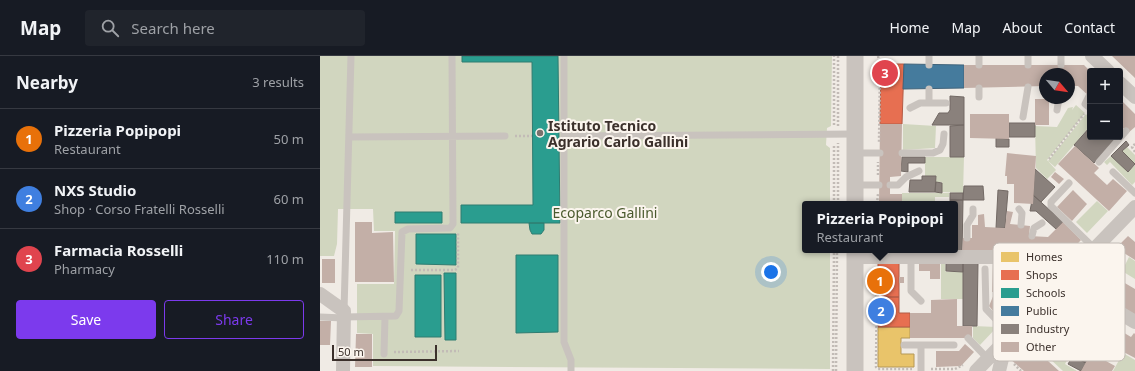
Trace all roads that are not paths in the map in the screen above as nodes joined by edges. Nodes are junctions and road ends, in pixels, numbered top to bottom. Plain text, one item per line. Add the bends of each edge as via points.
1 (351, 56) edge
2 (452, 56) edge
3 (564, 56) edge
4 (855, 56) edge
5 (929, 56) edge
6 (979, 56) edge
7 (1028, 56) edge
8 (1061, 56) edge
9 (1092, 56) edge
10 (929, 65) dead end
11 (979, 65) dead end
12 (1028, 65) dead end
13 (1061, 65) dead end
14 (1105, 68) edge
15 (1123, 86) edge
16 (1028, 87) dead end
17 (979, 88) dead end
18 (929, 89) dead end
19 (979, 97) dead end
20 (1135, 97) edge
21 (929, 103) junction
22 (946, 103) dead end
23 (1058, 104) edge
24 (910, 108) dead end
25 (1057, 110) dead end
26 (1023, 117) dead end
27 (855, 134) junction
28 (944, 134) dead end
29 (505, 136) road end
30 (564, 136) junction
31 (349, 137) junction
32 (453, 137) junction
33 (1116, 140) edge
34 (902, 152) dead end
35 (855, 153) junction
36 (879, 153) road end
37 (1099, 162) dead end
38 (919, 171) dead end
39 (1113, 172) dead end
40 (1069, 183) dead end
41 (855, 185) junction
42 (878, 185) road end
43 (890, 185) dead end
44 (1135, 192) edge
45 (855, 201) edge
46 (973, 209) dead end
47 (1018, 209) dead end
48 (1131, 214) edge
49 (1042, 223) dead end
50 (1021, 225) dead end
51 (1032, 236) dead end
52 (967, 238) dead end
53 (1089, 243) edge
54 (1101, 243) edge
55 (855, 254) edge
56 (930, 254) edge
57 (993, 255) edge
58 (911, 258) junction
59 (985, 269) dead end
60 (320, 294) edge
61 (921, 301) dead end
62 (993, 314) edge
63 (344, 315) junction
64 (1125, 316) edge
65 (320, 317) edge
66 (384, 317) junction
67 (1135, 322) edge
68 (968, 338) dead end
69 (904, 345) dead end
70 (921, 345) junction
71 (954, 345) dead end
72 (384, 353) road end
73 (993, 354) edge
74 (988, 359) junction
75 (1001, 361) edge
76 (343, 371) edge
77 (571, 371) edge
78 (855, 371) edge
79 (921, 371) edge
80 (976, 371) edge
81 (999, 371) edge

1 - 31 lane
2 - 32 lane
3 - 30 lane
4 - 27 street
5 - 10 lane
6 - 11 lane
7 - 12 lane
8 - 13 lane
9 - 14 street
15 - 20 street
16 - 26 lane
17 - 19 lane
18 - 21 lane
21 - 22 lane
21 - 24 lane via 920,103
23 - 25 lane
27 - 30 lane
27 - 35 street
28 - 34 lane via 940,150
29 - 32 lane
30 - 77 lane via 564,342 571,360
31 - 32 lane
31 - 63 lane
32 - 66 lane via 453,224 450,228 408,229 402,232 399,312 396,316
33 - 37 lane
35 - 36 lane
35 - 41 street
38 - 43 lane via 906,177 898,185
39 - 44 lane
40 - 53 lane via 1051,202 1051,206
41 - 42 lane
41 - 45 street
46 - 52 lane via 973,215 967,225
47 - 50 lane via 1022,213
48 - 54 street
49 - 51 lane via 1034,228
55 - 58 street
55 - 78 street
56 - 57 street
56 - 58 street
58 - 61 lane via 911,291
59 - 62 lane via 986,309
60 - 63 street
63 - 65 lane
63 - 66 lane
63 - 76 street
64 - 67 street
66 - 72 lane
68 - 74 lane
69 - 70 lane
70 - 71 lane
70 - 79 lane
73 - 74 street
74 - 80 street
75 - 81 street

